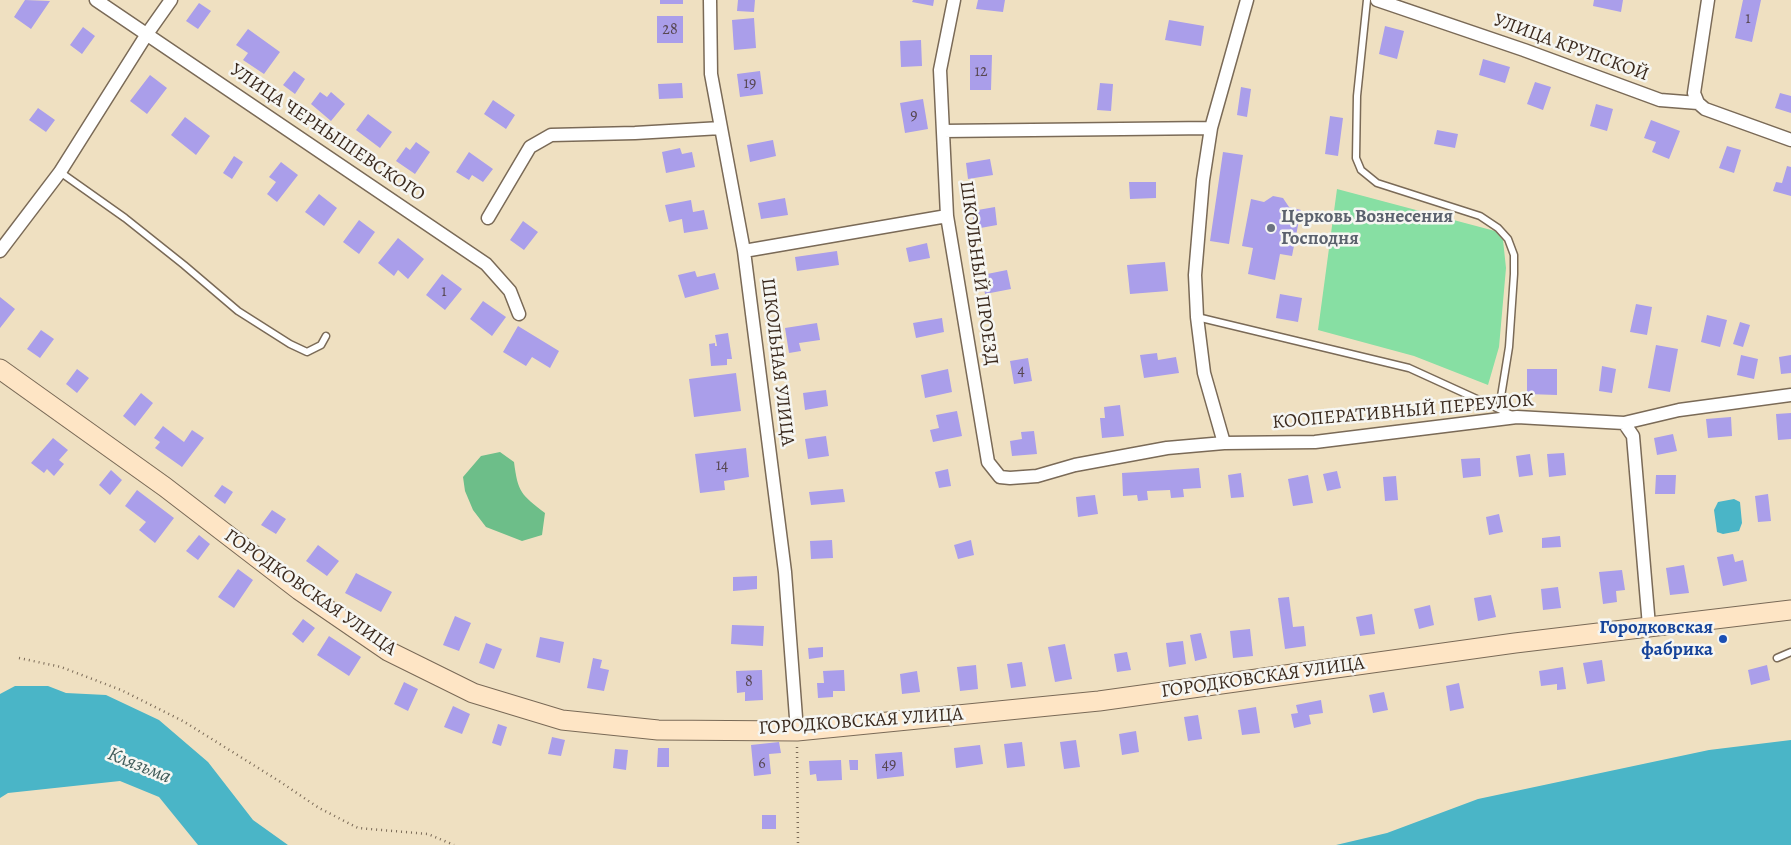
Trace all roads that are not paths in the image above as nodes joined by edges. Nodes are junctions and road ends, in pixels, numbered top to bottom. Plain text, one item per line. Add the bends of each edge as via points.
1 (96, 0) edge
2 (172, 0) edge
3 (710, 0) edge
4 (954, 0) edge
5 (1247, 0) edge
6 (1367, 0) edge
7 (1377, 0) edge
8 (1708, 0) edge
9 (147, 34) junction
10 (1696, 98) junction
11 (721, 128) junction
12 (1211, 128) junction
13 (943, 131) junction
14 (1791, 140) edge
15 (60, 172) junction
16 (947, 216) junction
17 (488, 218) dead end
18 (0, 251) edge
19 (744, 251) junction
20 (519, 314) dead end
21 (1197, 317) junction
22 (326, 336) dead end
23 (0, 370) edge
24 (1791, 395) edge
25 (1499, 409) junction
26 (1517, 417) junction
27 (1624, 423) junction
28 (1224, 443) junction
29 (988, 462) joint
30 (1791, 610) edge
31 (1649, 626) junction
32 (1791, 652) edge
33 (1777, 658) dead end
34 (797, 730) junction

1 - 9 street, УЛИЦА ЧЕРНЫШЕВСКОГО
2 - 9 street
3 - 11 street, ШКОЛЬНАЯ УЛИЦА via 711,74
4 - 13 street, ШКОЛЬНЫЙ ПРОЕЗД via 940,70
5 - 12 street
6 - 25 lane via 1357,96 1356,158 1361,170 1377,183 1480,216 1508,239 1514,255 1509,347
7 - 10 street, УЛИЦА КРУПСКОЙ via 1660,100
8 - 10 street
9 - 15 street
9 - 20 street, УЛИЦА ЧЕРНЫШЕВСКОГО via 486,264 510,291
10 - 14 street via 1706,109
11 - 17 street via 551,135 530,147
11 - 19 street, ШКОЛЬНАЯ УЛИЦА
12 - 13 street
12 - 21 street via 1195,275
13 - 16 street, ШКОЛЬНЫЙ ПРОЕЗД
15 - 18 street
15 - 22 lane via 126,218 238,311 290,344 307,352 321,345
16 - 19 street
16 - 29 street, ШКОЛЬНЫЙ ПРОЕЗД
19 - 34 street, ШКОЛЬНАЯ УЛИЦА via 785,572
21 - 25 lane via 1409,368
21 - 28 street via 1204,373
23 - 34 main road, ГОРОДКОВСКАЯ УЛИЦА via 165,487 299,590 388,651 473,693 562,720 658,730
24 - 27 street, КООПЕРАТИВНЫЙ ПЕРЕУЛОК via 1679,410
25 - 26 lane
26 - 27 street, КООПЕРАТИВНЫЙ ПЕРЕУЛОК
26 - 28 street, КООПЕРАТИВНЫЙ ПЕРЕУЛОК via 1315,442
27 - 31 street via 1633,436
28 - 29 street, КООПЕРАТИВНЫЙ ПЕРЕУЛОК via 1167,448 1075,465 1036,476 1000,476
30 - 31 main road, ГОРОДКОВСКАЯ УЛИЦА
31 - 34 main road, ГОРОДКОВСКАЯ УЛИЦА via 1099,701
32 - 33 lane

